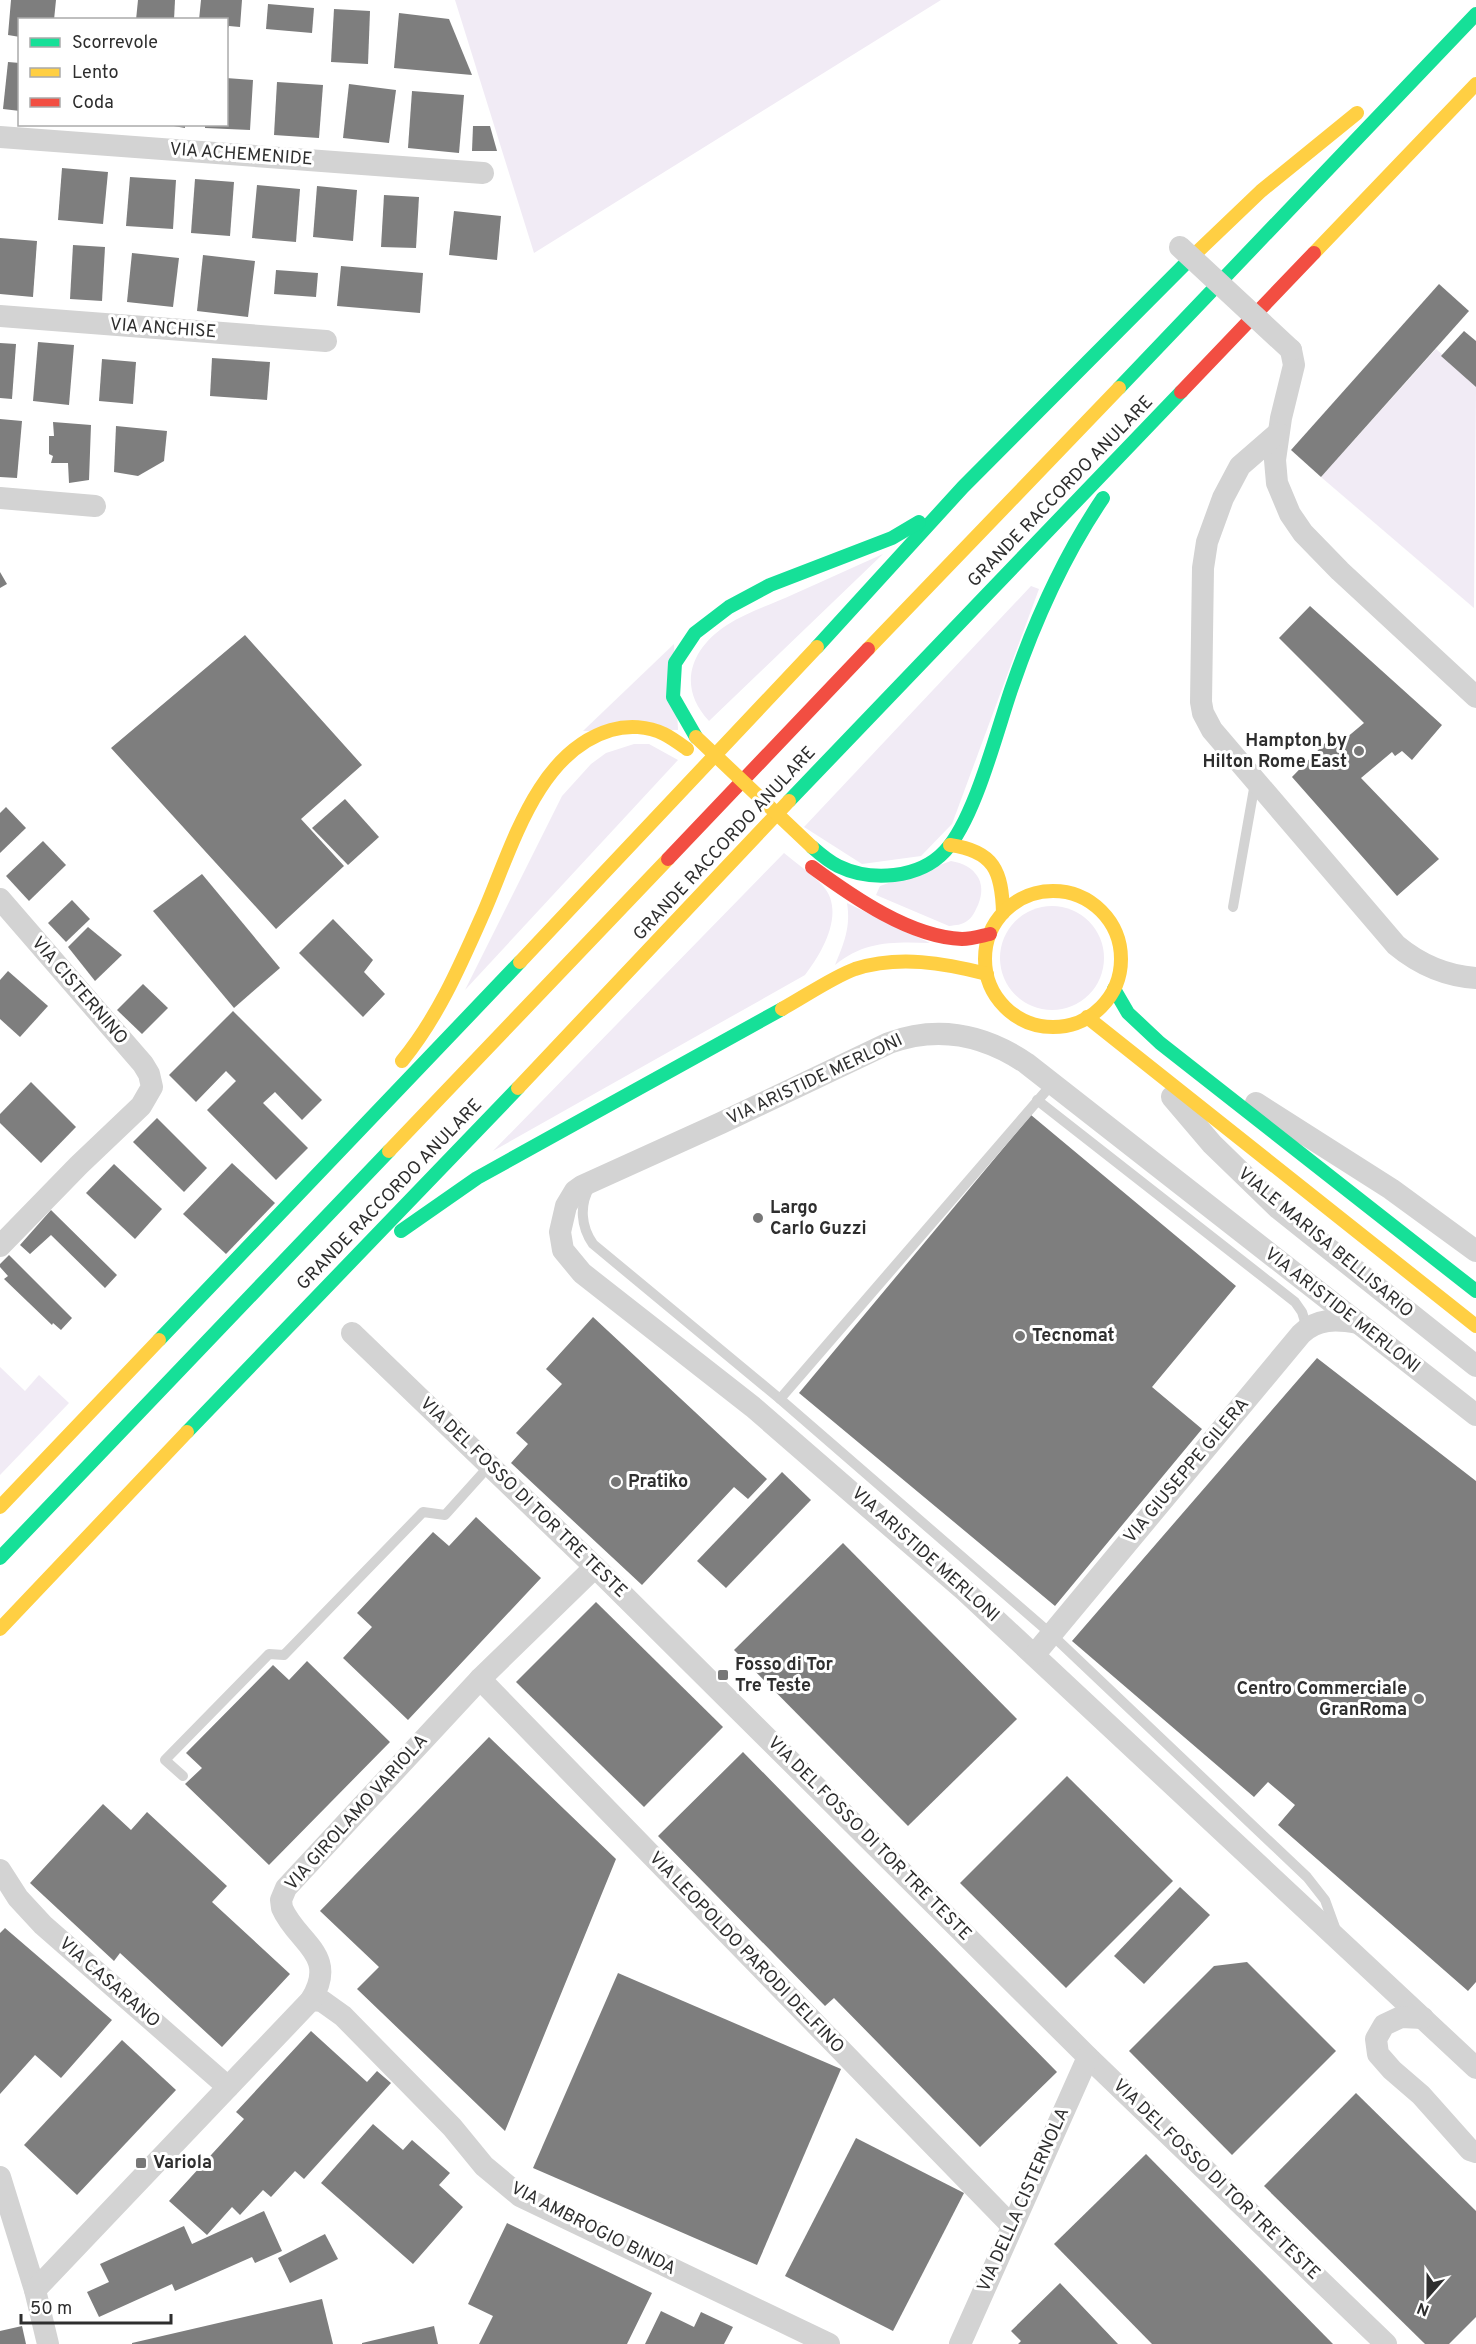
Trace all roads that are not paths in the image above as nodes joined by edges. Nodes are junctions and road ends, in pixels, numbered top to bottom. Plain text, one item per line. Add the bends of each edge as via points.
1 (1476, 14) edge
2 (1466, 25) junction
3 (1476, 84) edge
4 (0, 137) edge
5 (483, 173) dead end
6 (1180, 246) dead end
7 (0, 316) edge
8 (326, 341) dead end
9 (1172, 402) junction
10 (1278, 434) junction
11 (963, 487) junction
12 (0, 498) edge
13 (95, 506) dead end
14 (1476, 697) edge
15 (1255, 782) junction
16 (739, 799) dead end
17 (756, 816) dead end
18 (773, 832) dead end
19 (950, 845) junction
20 (799, 857) dead end
21 (0, 899) edge
22 (1233, 907) dead end
23 (1003, 913) junction
24 (990, 934) junction
25 (987, 974) junction
26 (1476, 978) edge
27 (1114, 989) junction
28 (1087, 1017) junction
29 (1160, 1043) junction
30 (1136, 1055) junction
31 (392, 1071) dead end
32 (1052, 1084) junction
33 (1037, 1100) junction
34 (341, 1130) dead end
35 (598, 1177) junction
36 (308, 1184) junction
37 (1202, 1215) junction
38 (0, 1246) edge
39 (1476, 1251) edge
40 (333, 1279) junction
41 (1476, 1291) edge
42 (1358, 1323) junction
43 (1474, 1324) edge
44 (1307, 1328) junction
45 (352, 1333) dead end
46 (1476, 1366) edge
47 (780, 1399) junction
48 (1470, 1406) edge
49 (490, 1465) junction
50 (0, 1507) edge
51 (0, 1558) edge
52 (595, 1567) junction
53 (0, 1629) edge
54 (1051, 1634) junction
55 (1035, 1654) junction
56 (480, 1679) junction
57 (183, 1776) dead end
58 (0, 1870) edge
59 (1338, 1939) junction
60 (311, 2001) junction
61 (1423, 2018) junction
62 (1088, 2057) junction
63 (1476, 2068) edge
64 (228, 2087) junction
65 (1474, 2154) edge
66 (0, 2177) edge
67 (1012, 2226) junction
68 (35, 2290) junction
69 (48, 2344) edge
70 (829, 2344) edge
71 (960, 2344) edge
72 (1386, 2344) edge

1 - 2 main road, GRANDE RACCORDO ANULARE
2 - 11 main road via 1221,228
2 - 51 main road, GRANDE RACCORDO ANULARE
3 - 9 main road, GRANDE RACCORDO ANULARE
4 - 5 street, VIA ACHEMENIDE
6 - 10 street, bridge via 1291,350 1294,366
7 - 8 street, VIA ANCHISE
9 - 19 main road via 1079,530 1055,577 974,795
9 - 40 main road, GRANDE RACCORDO ANULARE
10 - 14 street via 1277,483 1296,523 1340,571
10 - 15 street via 1240,466 1213,521 1203,568 1203,713 1212,730
11 - 19 main road, bridge via 891,539 762,589 725,609 684,646 672,677 672,698 696,737 812,847 839,866 881,875 897,874 919,868
11 - 36 main road via 765,704
12 - 13 street
15 - 22 lane
15 - 26 street via 1396,945 1436,969
16 - 31 main road via 687,749 663,732 625,726 588,739 560,762 533,801 434,1015
17 - 18 main road
19 - 23 main road via 972,849 993,863 1001,876
20 - 24 main road via 868,904 911,926 961,939
21 - 38 street, VIA CISTERNINO via 142,1064 152,1087 141,1106
23 - 24 main road
23 - 27 main road via 1019,900 1044,891 1070,893 1094,905 1112,924 1120,950 1121,964
24 - 25 main road via 984,955
25 - 28 main road via 998,999 1029,1023 1056,1027
25 - 40 main road via 943,962 904,960 872,964 836,978 477,1178
27 - 28 main road via 1104,1005
27 - 29 main road via 1129,1016
28 - 30 main road, VIALE MARISA BELLISARIO
29 - 39 street via 1361,1168
29 - 41 main road
30 - 43 main road, VIALE MARISA BELLISARIO
30 - 46 street, VIALE MARISA BELLISARIO via 1212,1144 1268,1199
32 - 33 lane
32 - 35 street, VIA ARISTIDE MERLONI via 986,1041 962,1034 919,1035 881,1046
32 - 37 street, VIA ARISTIDE MERLONI
33 - 37 lane
33 - 47 lane
34 - 36 main road
35 - 47 lane, VIA ARISTIDE MERLONI via 585,1196 583,1217 593,1244
35 - 55 street, VIA ARISTIDE MERLONI via 575,1191 561,1223 560,1241 574,1265 809,1454
36 - 50 main road
37 - 42 street, VIA ARISTIDE MERLONI
37 - 44 lane via 1295,1302
40 - 53 main road, GRANDE RACCORDO ANULARE
42 - 44 street via 1330,1320
42 - 48 street, VIA ARISTIDE MERLONI
44 - 54 street, VIA GIUSEPPE GILERA
45 - 49 street, VIA DEL FOSSO DI TOR TRE TESTE
47 - 54 lane, VIA ARISTIDE MERLONI
49 - 52 street, VIA DEL FOSSO DI TOR TRE TESTE
49 - 57 lane via 445,1515 423,1512 284,1655 269,1654 165,1760
52 - 56 street, VIA GIROLAMO VARIOLA
52 - 62 street, VIA DEL FOSSO DI TOR TRE TESTE
54 - 55 street, VIA GIUSEPPE GILERA
54 - 59 lane, VIA ARISTIDE MERLONI via 1307,1877 1325,1900
55 - 59 street, VIA ARISTIDE MERLONI
56 - 60 street, VIA GIROLAMO VARIOLA via 284,1891 284,1913 318,1961 319,1983
56 - 67 street, VIA LEOPOLDO PARODI DELFINO
58 - 64 street, VIA CASARANO via 18,1898 43,1925
59 - 61 street, VIA ARISTIDE MERLONI
60 - 64 street, VIA GIROLAMO VARIOLA
60 - 70 street, VIA AMBROGIO BINDA via 326,2003 343,2016 452,2127 484,2166 520,2196
61 - 63 street, VIA ARISTIDE MERLONI
61 - 65 street via 1401,2017 1384,2025 1376,2038 1378,2054
62 - 67 street, VIA DELLA CISTERNOLA
62 - 72 street, VIA DEL FOSSO DI TOR TRE TESTE
64 - 68 street, VIA GIROLAMO VARIOLA
66 - 68 street
67 - 71 street, VIA DELLA CISTERNOLA
68 - 69 street

